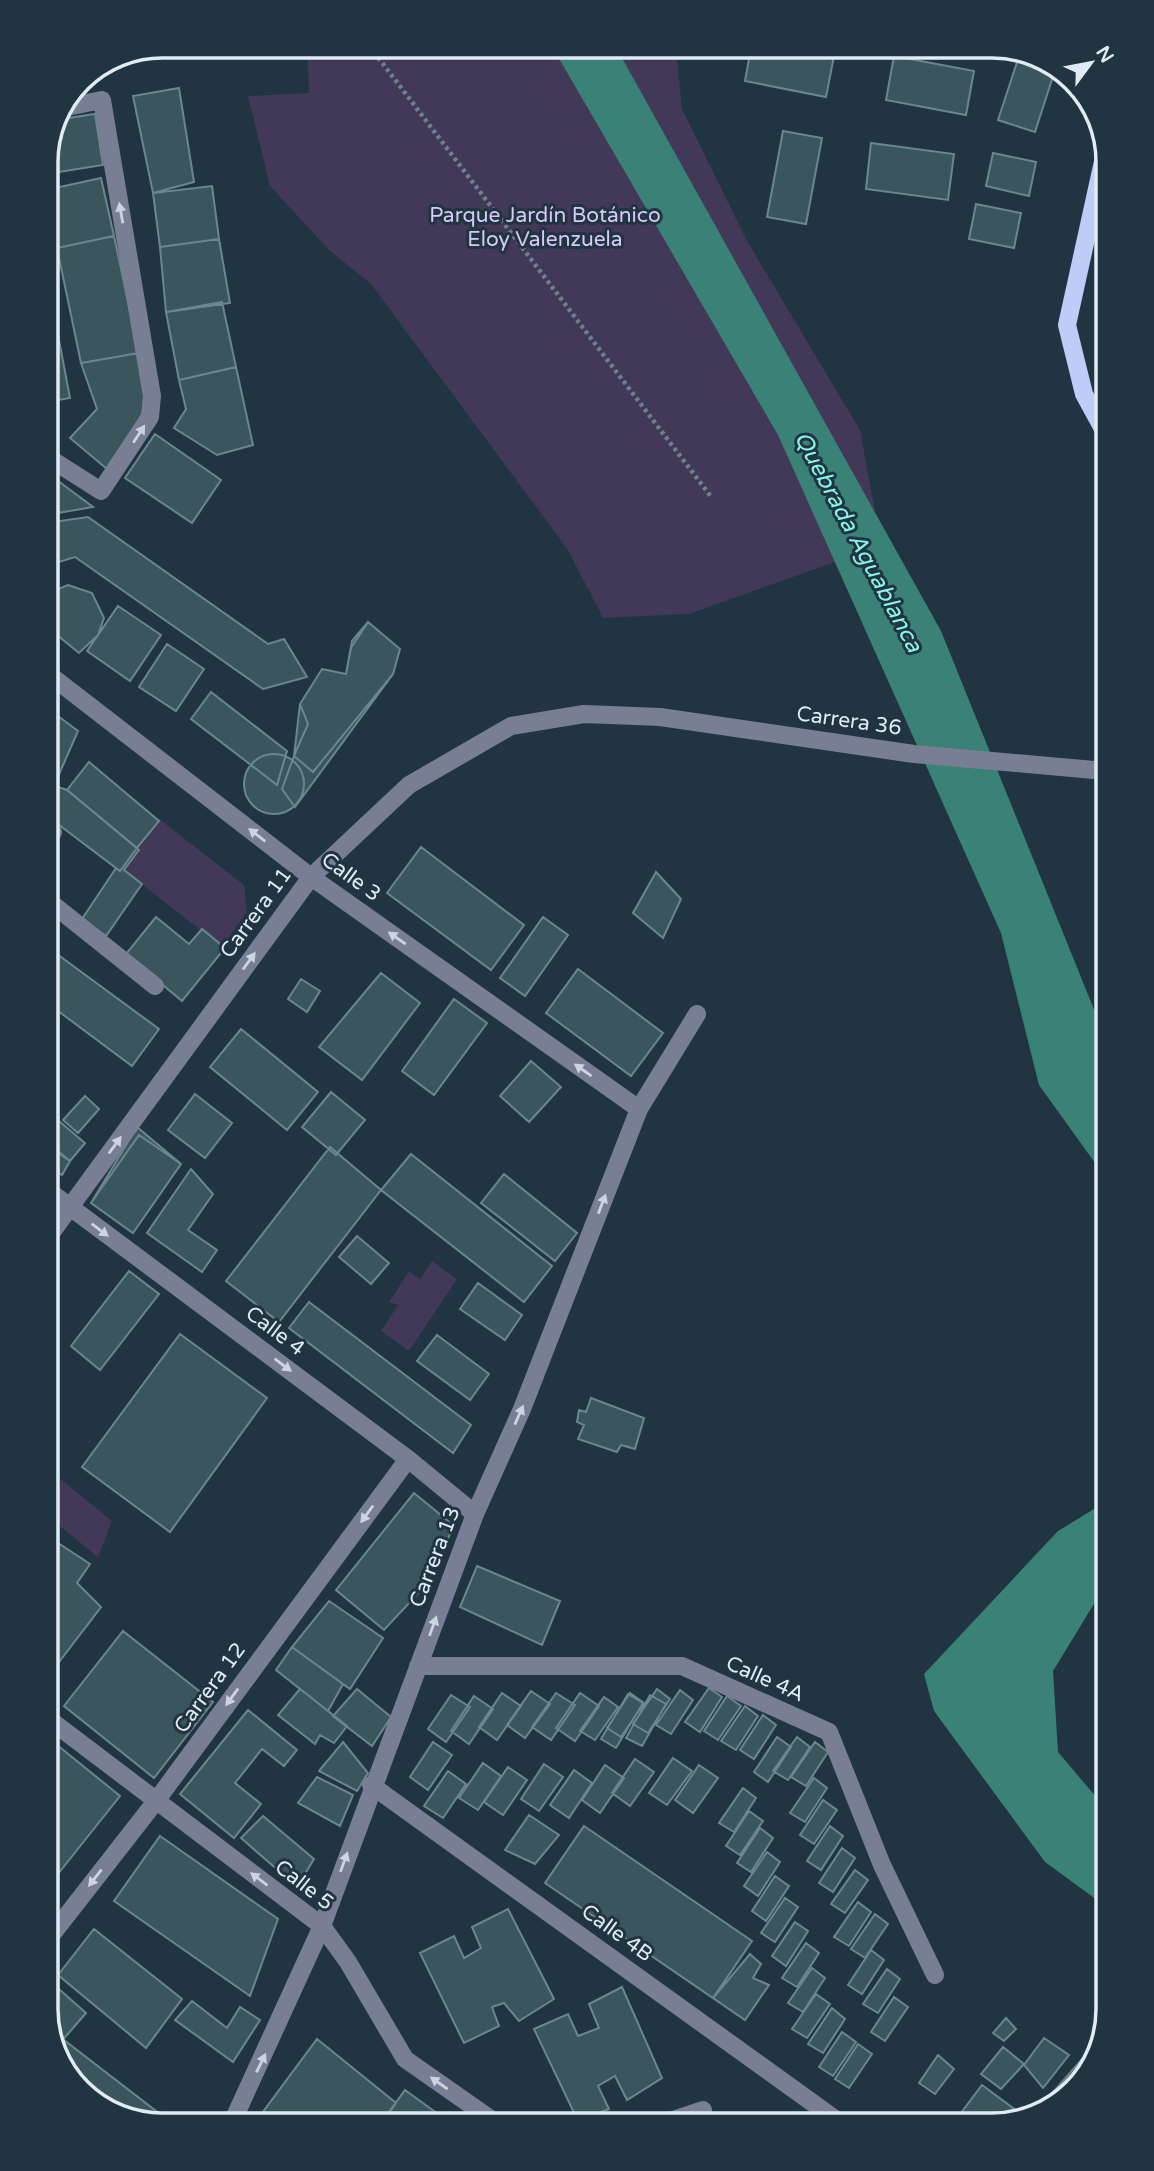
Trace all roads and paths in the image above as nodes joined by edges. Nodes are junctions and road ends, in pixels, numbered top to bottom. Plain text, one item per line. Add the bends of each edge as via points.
1 (379, 58) edge
2 (74, 106) edge
3 (1096, 193) edge
4 (1096, 416) edge
5 (58, 464) edge
6 (712, 498) dead end
7 (58, 680) edge
8 (584, 714) joint
9 (1096, 770) edge
10 (310, 877) junction
11 (58, 909) edge
12 (155, 986) dead end
13 (697, 1014) dead end
14 (639, 1109) junction
15 (58, 1198) edge
16 (70, 1207) junction
17 (58, 1224) edge
18 (408, 1459) junction
19 (475, 1514) junction
20 (418, 1666) junction
21 (58, 1726) edge
22 (372, 1786) junction
23 (156, 1801) junction
24 (58, 1926) edge
25 (322, 1926) junction
26 (935, 1975) dead end
27 (703, 2110) dead end
28 (236, 2113) edge
29 (482, 2113) edge
30 (694, 2113) edge
31 (827, 2113) edge

1 - 6 path
5 -> 2 street via 101,492 150,418 152,396 102,100
3 - 4 main road via 1067,325 1084,394
10 -> 7 street, Calle 3
8 - 9 street, Carrera 36 via 660,717 914,754
8 - 10 street, Carrera 11 via 511,726 409,785
14 -> 10 street, Calle 3
16 -> 10 street, Carrera 11
11 - 12 street
13 - 14 street, Carrera 13
19 -> 14 street, Carrera 13 via 522,1409
15 - 16 street, Calle 4
16 - 17 street, Carrera 11
16 -> 18 street, Calle 4
18 - 19 street, Calle 4
18 -> 23 street, Carrera 12
20 -> 19 street, Carrera 13
20 - 22 street, Carrera 13
20 - 26 street, Calle 4A via 682,1666 829,1732 882,1865
21 - 23 street, Calle 5
25 -> 22 street, Carrera 13
22 - 31 street, Calle 4B
23 -> 24 street, Carrera 12
25 -> 23 street, Calle 5
28 -> 25 street, Carrera 13
29 -> 25 street, Calle 5 via 405,2059
27 - 30 street

